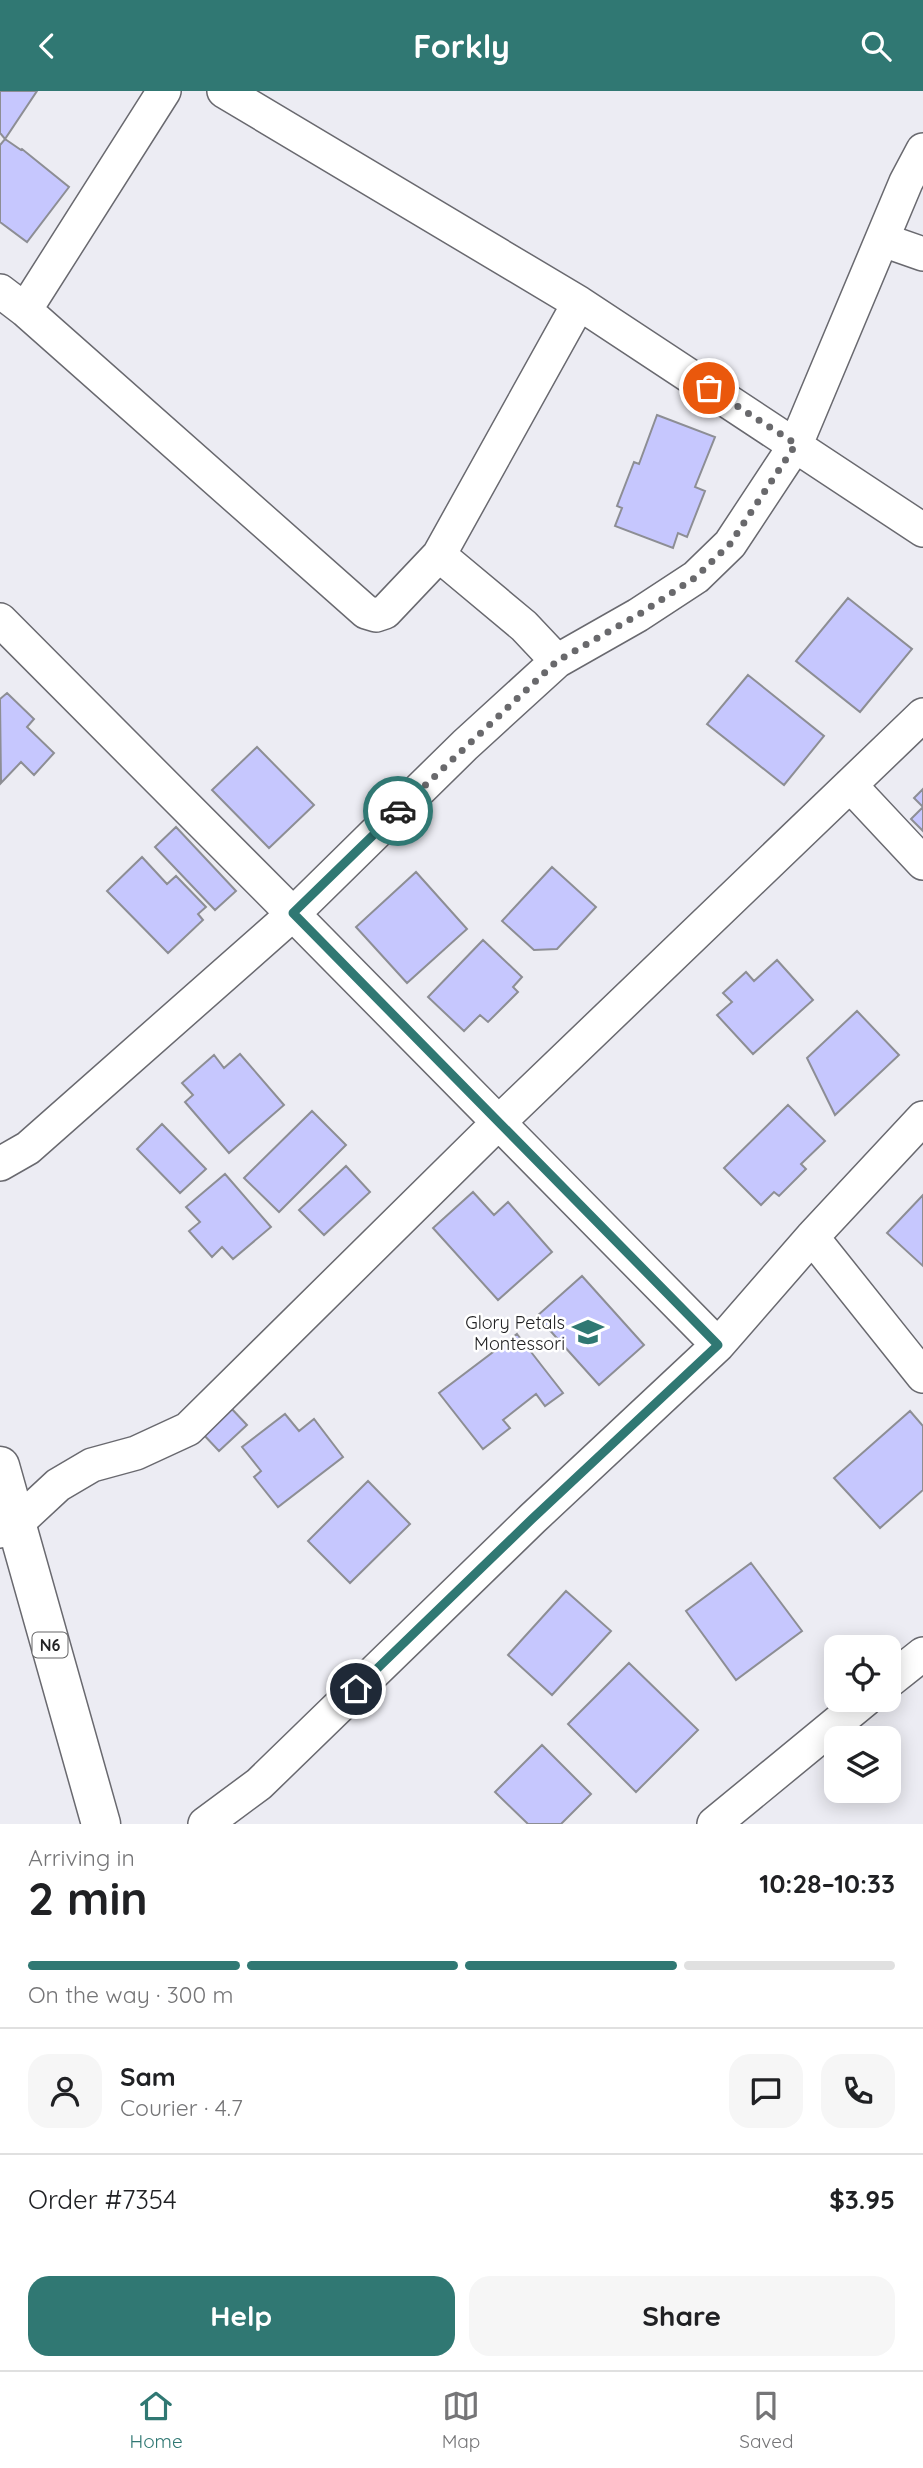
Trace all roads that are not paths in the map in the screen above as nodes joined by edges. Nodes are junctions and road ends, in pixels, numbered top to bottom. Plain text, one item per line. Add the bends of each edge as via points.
1 (164, 91) edge
2 (224, 91) edge
3 (923, 150) edge
4 (883, 240) junction
5 (923, 254) edge
6 (12, 301) edge
7 (579, 303) junction
8 (796, 444) junction
9 (923, 530) edge
10 (439, 555) junction
11 (0, 621) edge
12 (557, 661) junction
13 (923, 715) edge
14 (850, 785) junction
15 (923, 863) edge
16 (293, 913) junction
17 (923, 1118) edge
18 (498, 1123) junction
19 (0, 1164) edge
20 (812, 1237) junction
21 (718, 1345) junction
22 (923, 1376) edge
23 (0, 1466) edge
24 (8, 1527) edge
25 (923, 1654) edge
26 (901, 1671) edge
27 (850, 1712) edge
28 (99, 1823) edge
29 (205, 1824) edge
30 (714, 1824) edge

1 - 6 street
2 - 7 street
3 - 4 street
4 - 5 street
4 - 8 street
6 - 10 street via 366,612 385,612
7 - 8 street
7 - 10 street
8 - 9 street
8 - 12 street via 730,544 696,577
10 - 12 street via 524,626
11 - 16 street
12 - 16 street
13 - 14 street
14 - 15 street
14 - 18 street
16 - 18 street
16 - 19 street via 28,1148
17 - 20 street
18 - 21 street
18 - 24 street via 188,1429 136,1453 92,1465 58,1485
20 - 21 street
20 - 22 street
21 - 29 street via 259,1784
23 - 24 main road, N6
24 - 28 main road, N6
25 - 26 street
27 - 30 street

